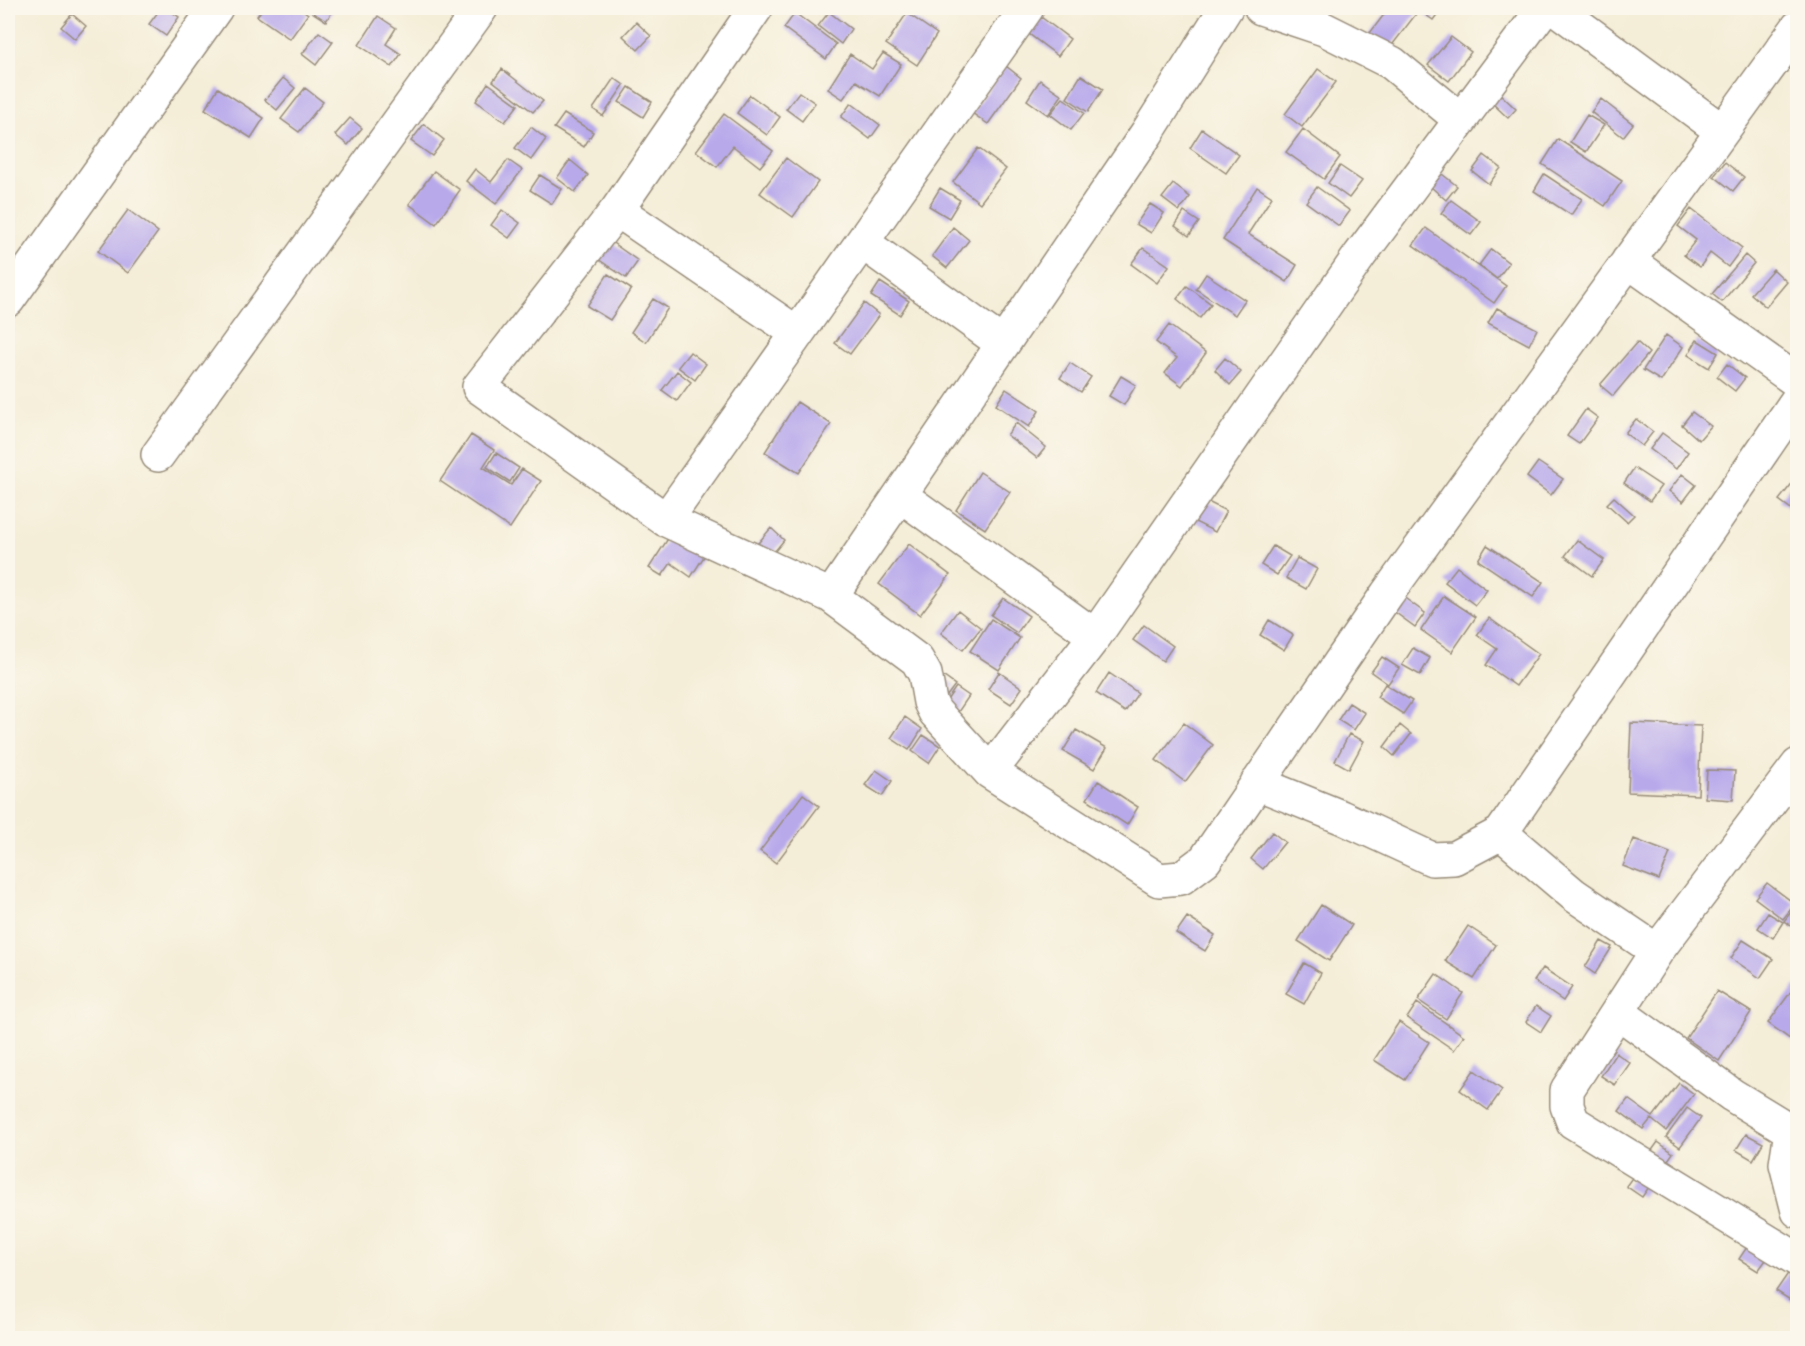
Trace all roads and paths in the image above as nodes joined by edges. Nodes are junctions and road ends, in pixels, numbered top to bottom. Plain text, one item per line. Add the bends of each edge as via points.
1 (216, 8) edge
2 (481, 8) edge
3 (756, 8) edge
4 (1027, 8) edge
5 (1226, 8) edge
6 (1262, 8) edge
7 (1544, 8) edge
8 (1555, 8) edge
9 (1797, 27) edge
10 (1461, 120) junction
11 (1722, 131) junction
12 (616, 210) junction
13 (861, 242) junction
14 (1628, 261) junction
15 (8, 300) edge
16 (797, 333) junction
17 (1003, 344) junction
18 (1797, 381) edge
19 (1797, 399) edge
20 (158, 455) dead end
21 (900, 495) junction
22 (666, 520) junction
23 (831, 596) junction
24 (1095, 636) junction
25 (1797, 765) edge
26 (990, 772) junction
27 (1257, 783) junction
28 (1501, 833) junction
29 (1657, 951) junction
30 (1618, 1012) junction
31 (1794, 1127) edge
32 (1797, 1212) edge
33 (1797, 1260) edge

1 - 15 street
2 - 20 street
3 - 12 street
4 - 13 street
5 - 17 street via 1147,133
6 - 10 street via 1324,29 1392,63
7 - 10 street
8 - 11 street
9 - 11 street
10 - 24 street via 1360,255
11 - 14 street
12 - 16 street
12 - 22 street via 479,387
13 - 16 street
13 - 17 street
14 - 18 street
14 - 27 street via 1387,594
16 - 22 street
17 - 21 street
19 - 28 street
21 - 23 street
21 - 24 street
22 - 23 street
23 - 26 street via 917,660 935,712
24 - 26 street
25 - 29 street
26 - 27 street via 1159,880 1181,878 1205,860
27 - 28 street via 1432,859 1454,858
28 - 29 street via 1574,895
29 - 30 street
30 - 31 street via 1732,1095
30 - 33 street via 1567,1090 1573,1122
31 - 32 street via 1786,1164

